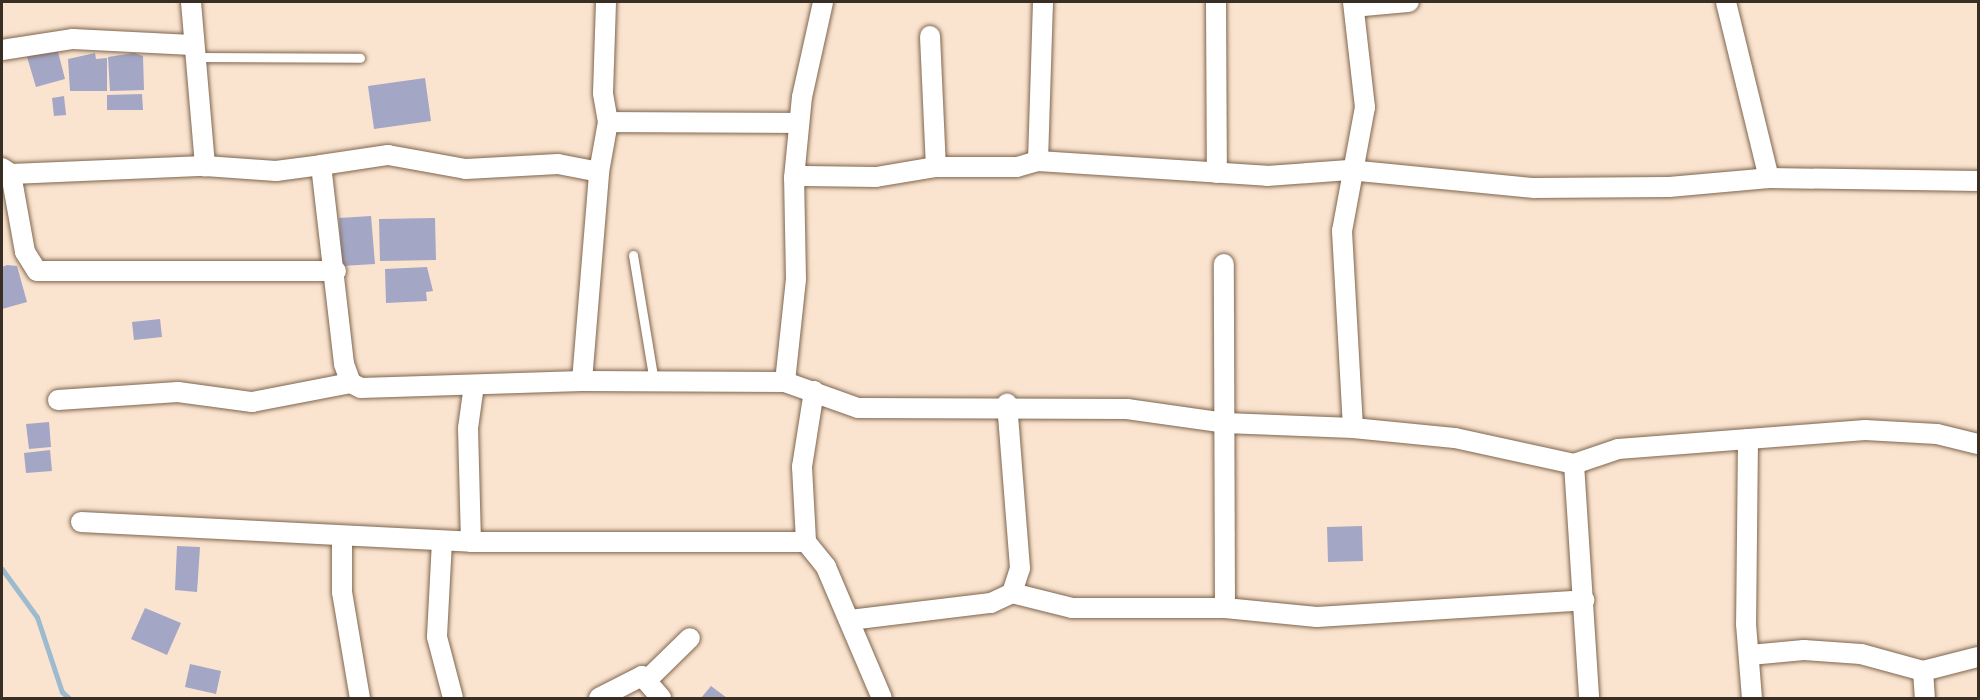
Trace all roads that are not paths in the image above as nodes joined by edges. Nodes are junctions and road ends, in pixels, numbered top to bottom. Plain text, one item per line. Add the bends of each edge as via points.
1 (191, 2) edge
2 (606, 2) edge
3 (823, 2) edge
4 (1043, 2) edge
5 (1216, 2) edge
6 (1409, 2) edge
7 (1726, 2) edge
8 (1353, 4) edge
9 (930, 36) dead end
10 (2, 51) edge
11 (192, 51) junction
12 (360, 58) dead end
13 (608, 122) junction
14 (799, 123) junction
15 (1038, 161) junction
16 (321, 165) junction
17 (205, 166) junction
18 (936, 167) junction
19 (1349, 170) junction
20 (6, 171) edge
21 (599, 172) junction
22 (1217, 173) junction
23 (794, 178) junction
24 (1769, 178) junction
25 (1978, 181) edge
26 (633, 255) dead end
27 (1224, 264) dead end
28 (336, 272) junction
29 (582, 381) junction
30 (785, 382) junction
31 (351, 383) junction
32 (654, 384) junction
33 (474, 385) junction
34 (814, 391) junction
35 (58, 400) dead end
36 (1007, 404) junction
37 (1225, 423) junction
38 (1353, 428) junction
39 (1748, 439) junction
40 (1978, 444) edge
41 (1574, 464) junction
42 (81, 522) dead end
43 (342, 536) junction
44 (442, 541) junction
45 (471, 542) junction
46 (806, 542) junction
47 (1012, 593) junction
48 (1584, 600) junction
49 (1225, 608) junction
50 (850, 620) junction
51 (690, 638) dead end
52 (1749, 655) junction
53 (1978, 657) edge
54 (1923, 671) junction
55 (649, 678) junction
56 (360, 699) edge
57 (453, 699) edge
58 (600, 699) edge
59 (661, 699) edge
60 (882, 699) edge
61 (1589, 699) edge
62 (1752, 699) edge
63 (1925, 699) edge

1 - 11 street
2 - 13 street via 603,93
3 - 14 street
4 - 15 street
5 - 22 street
6 - 8 street
7 - 24 street
8 - 19 street via 1365,107 1359,150
9 - 18 street
10 - 11 street via 73,39
11 - 12 lane
11 - 17 street
13 - 14 street
13 - 21 street
14 - 23 street
15 - 18 street via 1017,167
15 - 22 street
16 - 17 street via 276,171
16 - 21 street via 388,155 466,169 570,164
16 - 28 street
17 - 20 street
18 - 23 street via 876,177
19 - 22 street
19 - 24 street via 1534,188 1669,187
19 - 38 street via 1342,267
20 - 28 street via 25,252 37,271
21 - 29 street
23 - 30 street via 796,279
24 - 25 street
26 - 32 lane
27 - 37 street
28 - 31 street via 344,364
29 - 32 street
29 - 33 street
30 - 32 street
30 - 34 street
31 - 33 street via 361,388
31 - 35 street via 252,402 177,392
33 - 45 street via 468,428
34 - 36 street via 858,408
34 - 46 street via 802,467
36 - 37 street via 1171,411
36 - 47 street via 1020,568
37 - 38 street
37 - 49 street
38 - 41 street via 1455,438
39 - 40 street via 1865,430 1937,434
39 - 41 street via 1618,450
39 - 52 street
41 - 48 street
42 - 43 street
43 - 44 street
43 - 56 street via 345,615
44 - 45 street
44 - 57 street via 436,637
45 - 46 street
46 - 50 street via 826,567
47 - 49 street via 1072,608
47 - 50 street via 991,603
48 - 49 street via 1317,617
48 - 61 street
50 - 60 street via 872,686
51 - 55 street
52 - 54 street via 1804,650 1861,654
52 - 62 street
53 - 54 street
54 - 63 street
55 - 58 street via 638,678
55 - 59 street

